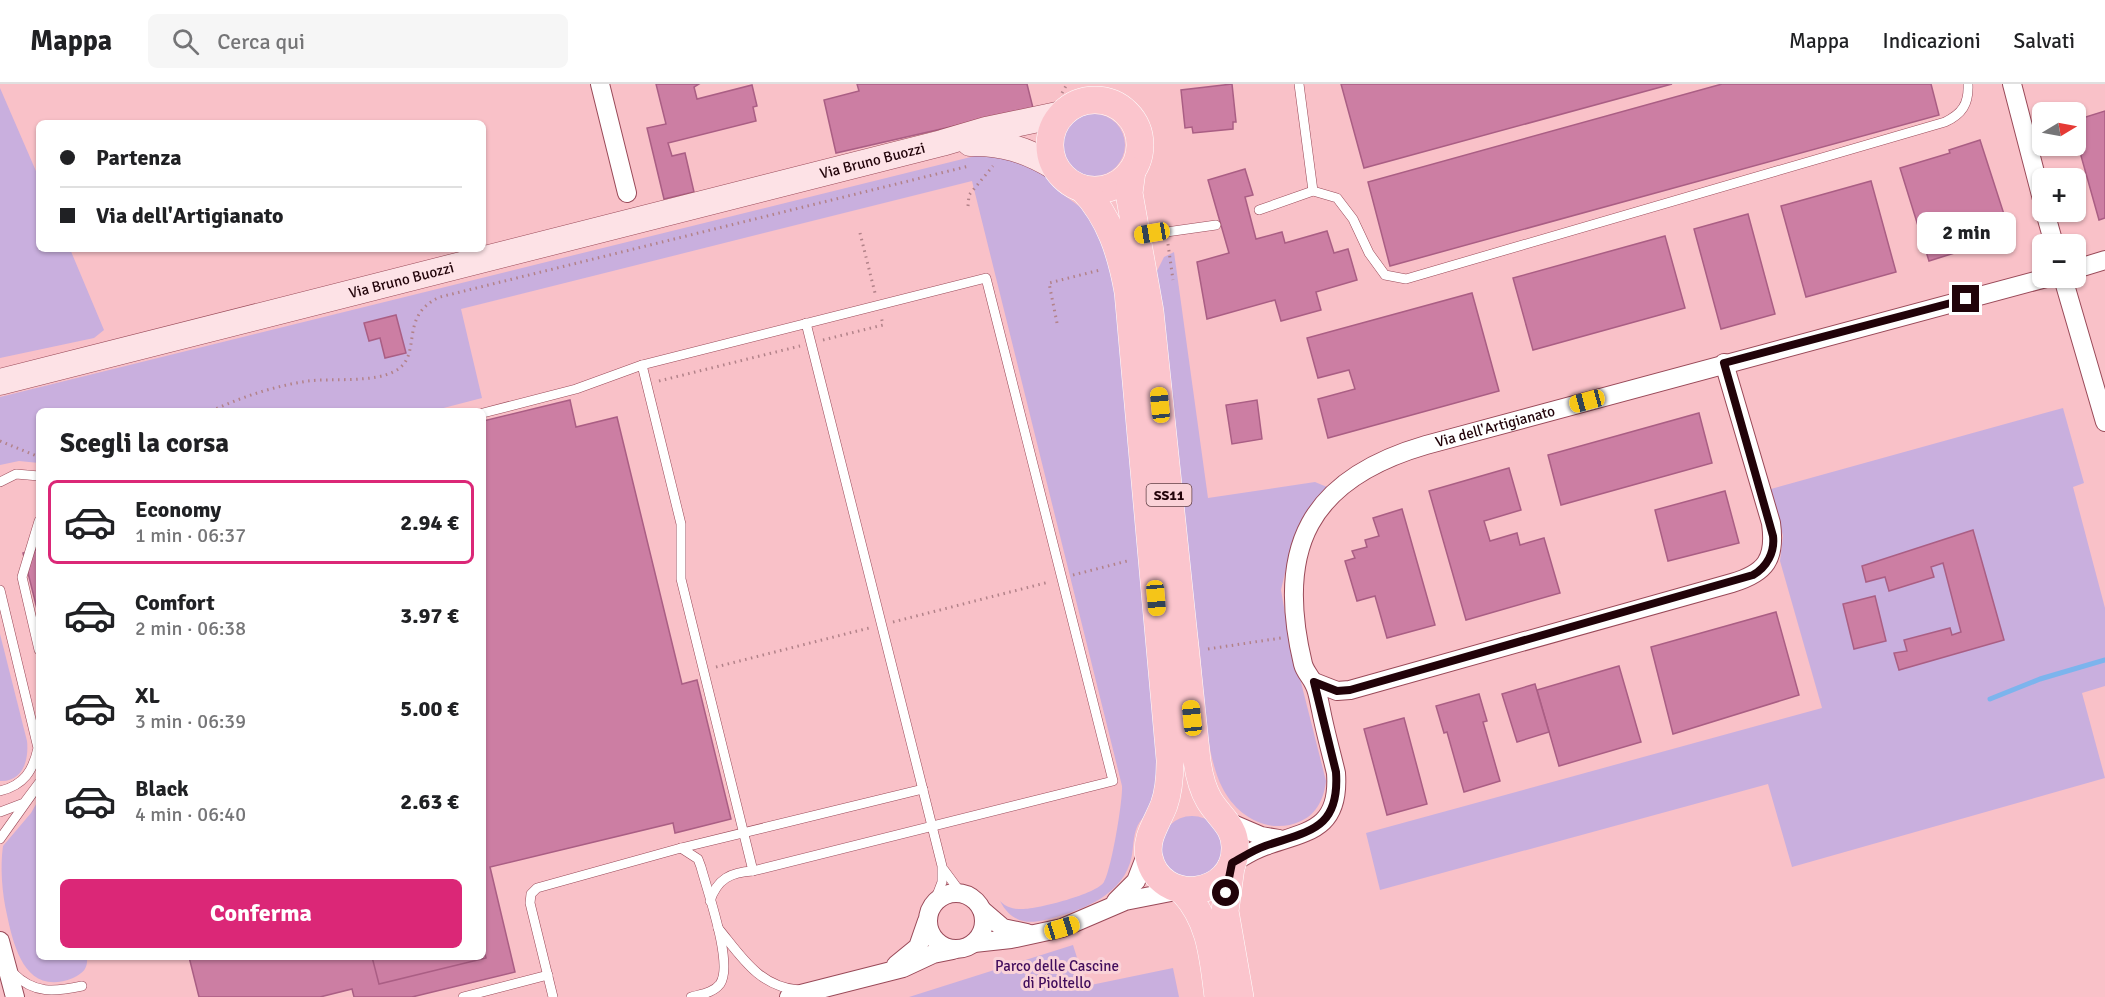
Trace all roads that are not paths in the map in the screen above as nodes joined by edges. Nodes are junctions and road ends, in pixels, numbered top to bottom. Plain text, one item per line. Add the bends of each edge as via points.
1 (600, 84) edge
2 (1121, 84) edge
3 (1299, 84) edge
4 (1968, 84) edge
5 (2012, 84) edge
6 (1072, 101) edge
7 (1127, 113) junction
8 (942, 143) junction
9 (1055, 167) junction
10 (2034, 168) edge
11 (1132, 171) junction
12 (1083, 189) junction
13 (1313, 191) junction
14 (627, 193) dead end
15 (1259, 210) dead end
16 (1216, 225) dead end
17 (1138, 236) junction
18 (2105, 260) edge
19 (2086, 266) edge
20 (2032, 282) edge
21 (2066, 288) edge
22 (806, 323) junction
23 (1724, 363) junction
24 (642, 365) junction
25 (0, 382) edge
26 (486, 412) edge
27 (2105, 422) edge
28 (36, 476) edge
29 (0, 482) edge
30 (36, 532) edge
31 (0, 590) edge
32 (36, 637) edge
33 (1314, 682) junction
34 (36, 740) edge
35 (36, 757) edge
36 (36, 788) edge
37 (923, 789) junction
38 (0, 790) edge
39 (32, 794) junction
40 (0, 812) edge
41 (1223, 818) junction
42 (1156, 823) junction
43 (932, 826) junction
44 (744, 834) junction
45 (0, 839) edge
46 (1284, 840) junction
47 (681, 848) junction
48 (1148, 850) junction
49 (1232, 865) junction
50 (942, 866) junction
51 (753, 871) junction
52 (1182, 890) junction
53 (961, 893) junction
54 (710, 902) junction
55 (934, 903) junction
56 (982, 910) junction
57 (1105, 910) junction
58 (927, 920) junction
59 (716, 925) junction
60 (1047, 932) junction
61 (0, 941) edge
62 (974, 944) junction
63 (953, 950) junction
64 (6, 966) junction
65 (876, 974) junction
66 (548, 975) junction
67 (82, 986) dead end
68 (813, 991) junction
69 (15, 997) edge
70 (463, 997) edge
71 (553, 997) edge
72 (691, 997) edge
73 (789, 997) edge
74 (1218, 997) edge
75 (1240, 997) edge

1 - 14 street
2 - 7 main road, SS11
3 - 13 lane
4 - 13 lane via 1962,111 1945,122 1406,279 1385,275 1337,198
5 - 10 street
6 - 7 main road via 1105,101
6 - 8 main road, Via Bruno Buozzi
6 - 9 main road via 1054,125 1050,139
7 - 11 main road, SS11 via 1140,145
8 - 9 main road, Via Bruno Buozzi via 987,142 1026,150
8 - 25 main road, Via Bruno Buozzi
9 - 12 main road, SS11 via 1064,178
11 - 12 main road via 1115,185
11 - 17 main road, SS11 via 1129,193
12 - 42 main road, SS11 via 1103,213 1123,265 1170,764 1168,789
13 - 15 lane
16 - 17 lane
17 - 41 main road, SS11 via 1150,311 1200,777 1208,798
18 - 19 street
20 - 23 street, Via dell'Artigianato
21 - 27 street
22 - 24 lane
22 - 37 lane
22 - 43 lane via 986,278 1113,781
23 - 33 street, Via dell'Artigianato via 1409,450 1358,472 1324,505 1302,540 1293,572 1304,668
23 - 33 street via 1771,523 1773,546 1759,572 1732,583 1350,690 1337,691
24 - 26 lane via 576,389
24 - 44 lane via 681,524 681,579
28 - 29 lane via 16,474
30 - 32 lane via 22,577
31 - 34 lane
33 - 46 street, Via dell'Artigianato via 1337,787 1328,815 1320,825 1302,836
35 - 38 lane via 21,783
36 - 39 lane
37 - 43 lane
37 - 44 lane
39 - 40 lane via 15,809
39 - 45 lane
41 - 42 main road via 1201,805 1186,805 1166,813
41 - 46 street via 1261,836
41 - 49 main road, SS11 via 1234,839
42 - 48 main road, SS11
43 - 50 lane
43 - 51 lane
44 - 47 lane
44 - 51 lane
46 - 49 street, Via dell'Artigianato via 1261,847
47 - 54 lane via 698,859
47 - 66 lane via 537,888 530,903
48 - 52 main road via 1159,876
48 - 57 street via 1132,886
49 - 52 main road via 1223,879 1211,887
49 - 75 main road, SS11 via 1225,911
50 - 53 lane
50 - 55 lane via 942,882
51 - 54 lane via 734,873 722,880
52 - 57 street via 1133,898
52 - 74 main road via 1196,905 1207,928
53 - 55 street via 951,893
53 - 56 street via 970,896
54 - 59 lane
55 - 58 street
56 - 60 street via 996,924 1012,931
56 - 62 street via 984,928
57 - 60 street
58 - 63 street via 932,937
58 - 65 street via 923,937 911,954
59 - 68 lane via 763,979 783,987
59 - 72 lane via 724,960 722,981 716,989
60 - 62 street
61 - 64 street
62 - 63 street
63 - 65 street
64 - 67 lane via 31,987 44,991
64 - 69 street
65 - 68 street
66 - 70 lane
66 - 71 lane
68 - 73 street

